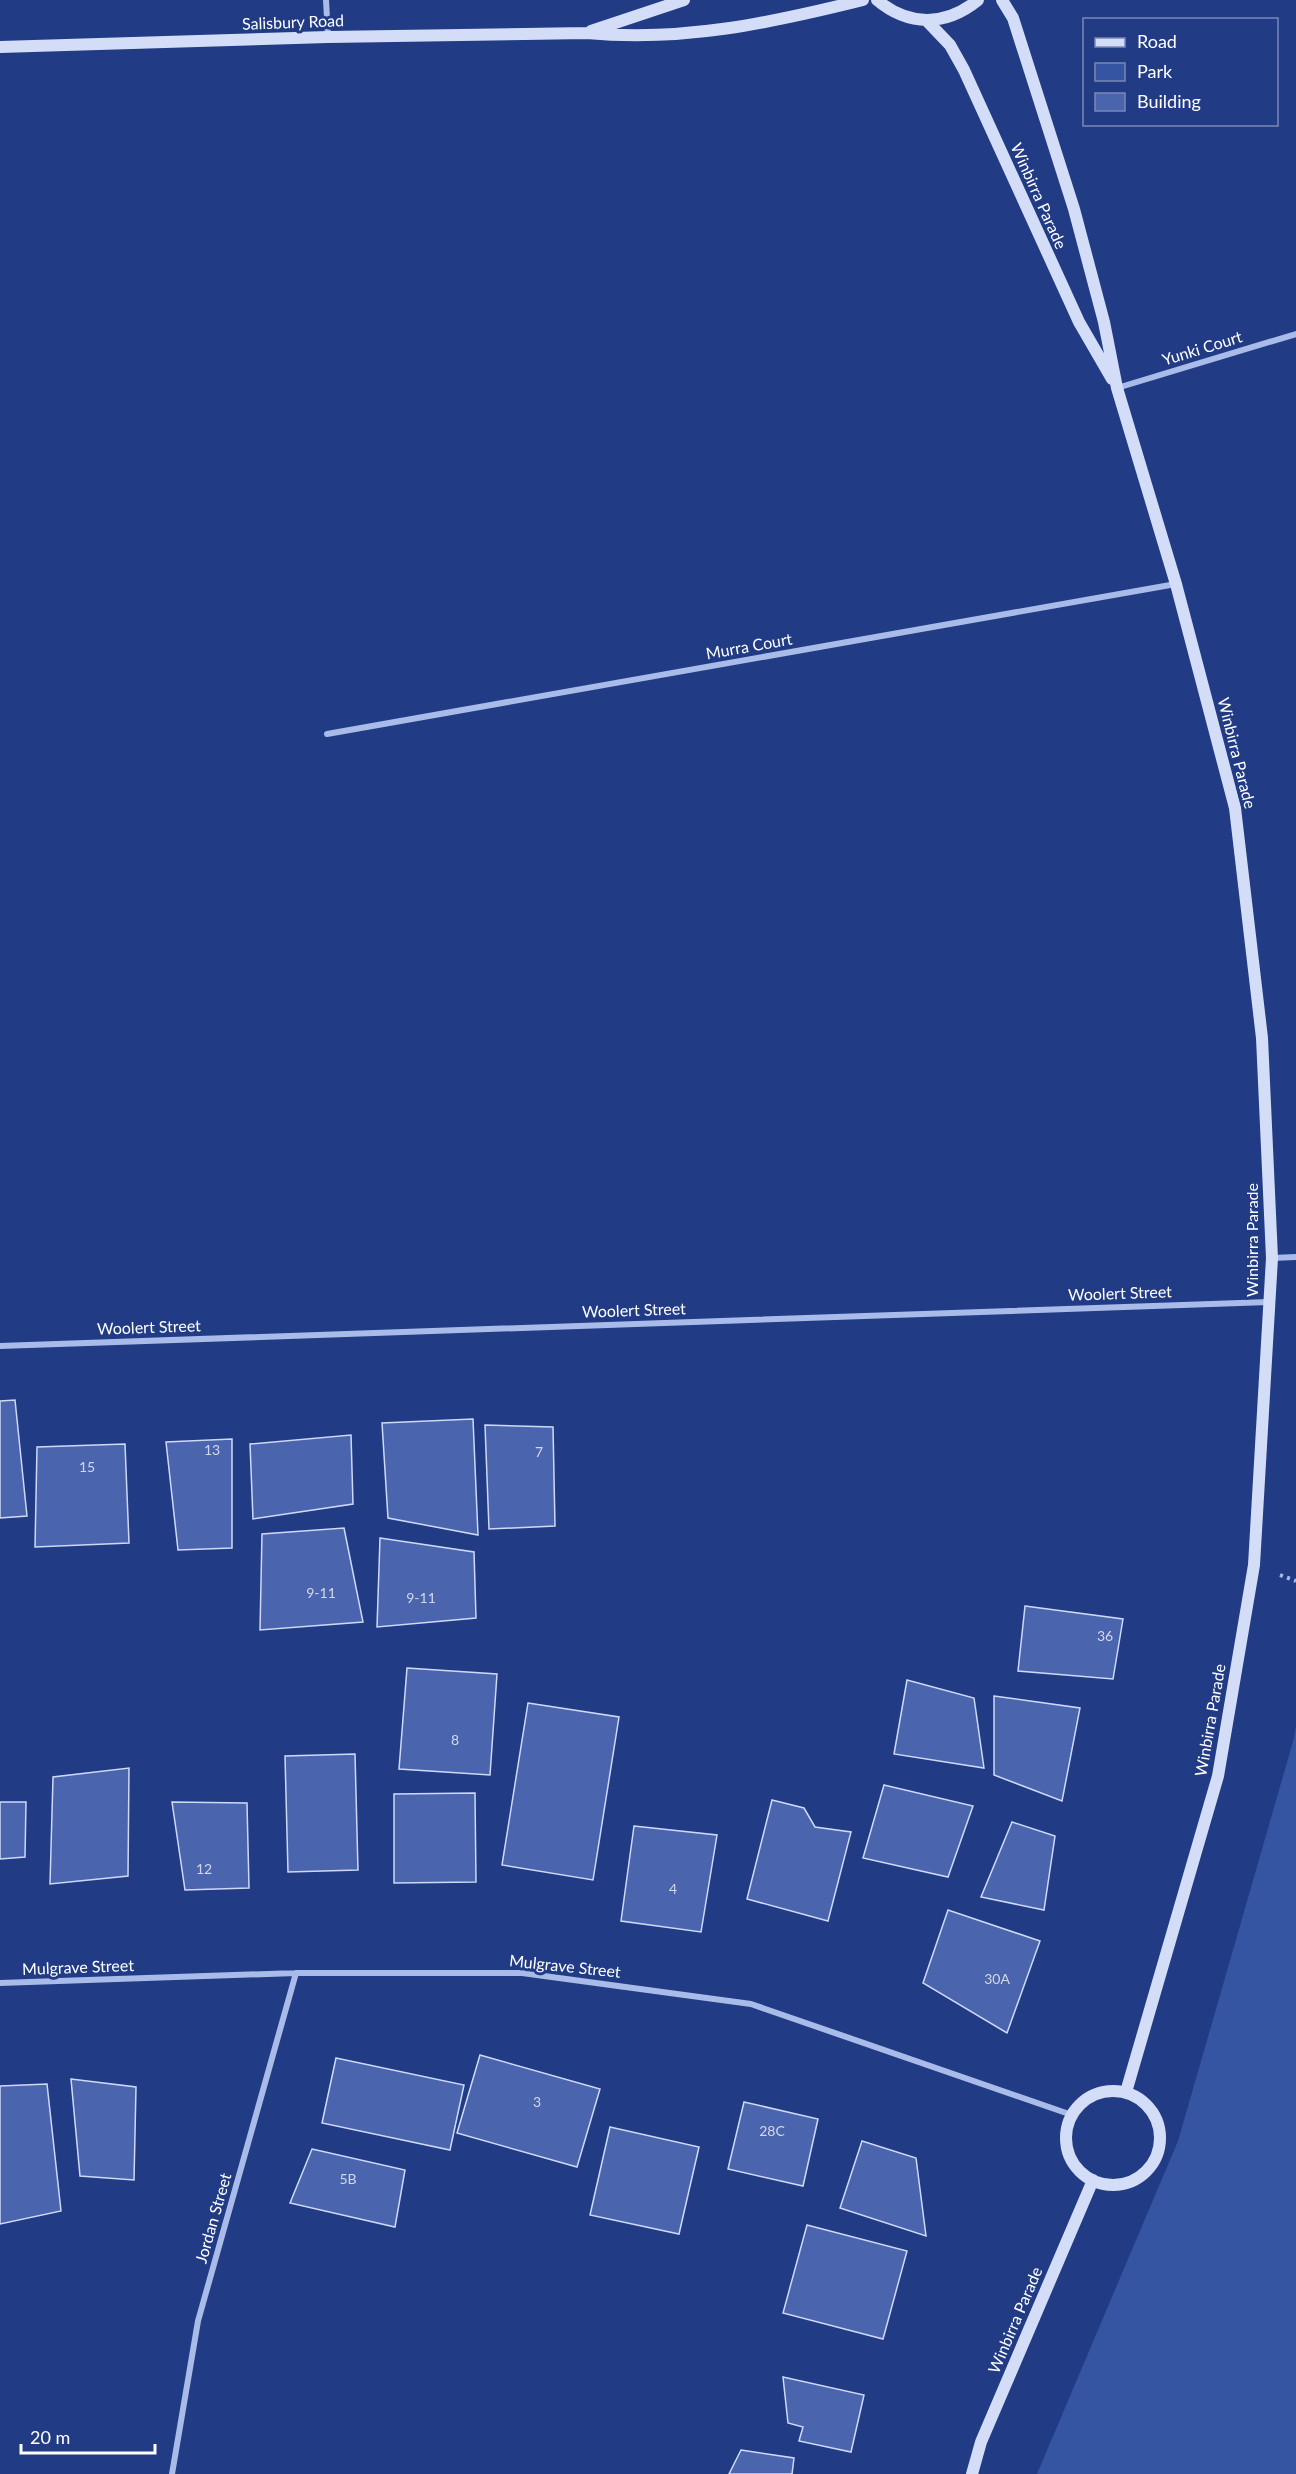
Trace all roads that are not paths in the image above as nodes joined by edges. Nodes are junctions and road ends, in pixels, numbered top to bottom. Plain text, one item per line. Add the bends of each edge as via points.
1 (326, 0) edge
2 (684, 0) edge
3 (863, 0) edge
4 (877, 0) edge
5 (978, 0) edge
6 (1002, 0) edge
7 (928, 22) junction
8 (587, 33) junction
9 (328, 37) junction
10 (0, 47) edge
11 (1296, 334) edge
12 (1117, 388) junction
13 (1176, 584) junction
14 (327, 734) dead end
15 (1296, 1257) edge
16 (1272, 1258) junction
17 (1269, 1302) junction
18 (0, 1346) edge
19 (296, 1973) junction
20 (0, 1983) edge
21 (1126, 2092) junction
22 (1072, 2115) junction
23 (1093, 2180) junction
24 (172, 2474) edge
25 (972, 2474) edge

1 - 9 street
2 - 8 street, Salisbury Road
3 - 8 street, Salisbury Road via 759,24 685,34 629,37
4 - 7 street via 908,19
5 - 7 street via 965,11
6 - 12 street, Winbirra Parade via 1013,18 1074,209
7 - 12 street, Winbirra Parade via 950,45 964,70 1079,322
8 - 9 street, Salisbury Road
9 - 10 street, Salisbury Road
11 - 12 street, Yunki Court
12 - 13 street, Winbirra Parade
13 - 14 street, Murra Court
13 - 16 street, Winbirra Parade via 1235,808 1263,1038
15 - 16 street
16 - 17 street, Winbirra Parade
17 - 18 street, Woolert Street
17 - 21 street, Winbirra Parade via 1254,1565 1218,1776
19 - 20 street, Mulgrave Street
19 - 22 street, Mulgrave Street via 522,1973 751,2004
19 - 24 street, Jordan Street via 198,2321
21 - 22 street via 1094,2095
21 - 23 street via 1141,2099 1153,2112 1160,2145 1143,2174 1128,2182 1110,2185
22 - 23 street via 1067,2129 1071,2158
23 - 25 street, Winbirra Parade via 981,2442

